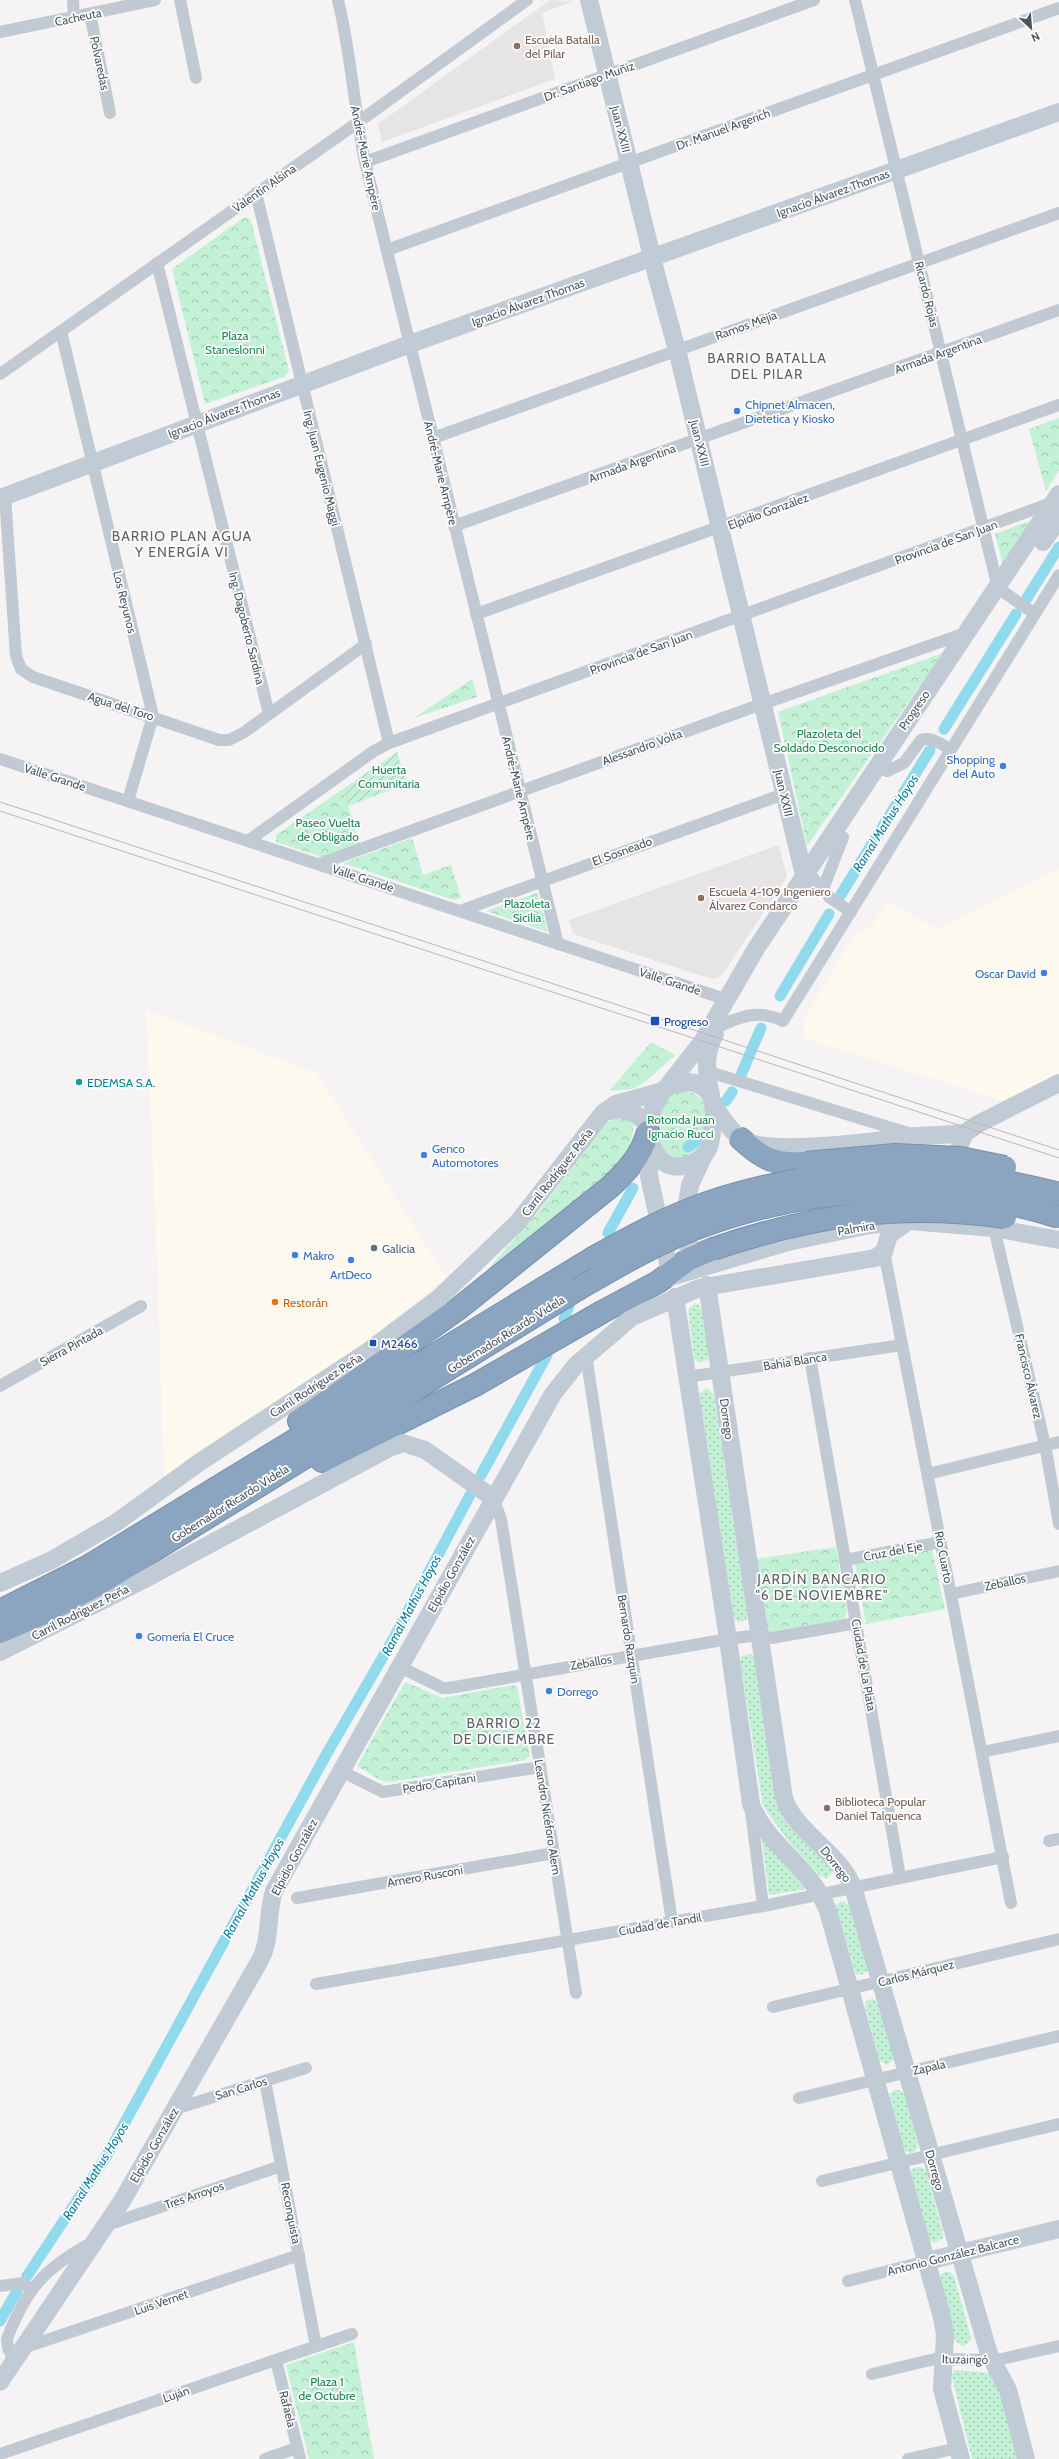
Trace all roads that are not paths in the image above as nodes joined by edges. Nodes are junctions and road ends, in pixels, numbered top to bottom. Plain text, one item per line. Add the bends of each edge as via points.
1 (73, 0) edge
2 (155, 0) edge
3 (180, 0) edge
4 (338, 0) edge
5 (527, 0) edge
6 (589, 0) edge
7 (814, 0) edge
8 (854, 0) edge
9 (1059, 8) edge
10 (90, 14) junction
11 (74, 18) junction
12 (0, 32) edge
13 (607, 75) junction
14 (874, 75) junction
15 (196, 78) dead end
16 (1059, 112) edge
17 (110, 113) dead end
18 (357, 123) junction
19 (365, 162) junction
20 (629, 163) junction
21 (896, 170) junction
22 (256, 193) junction
23 (1059, 213) edge
24 (387, 250) junction
25 (652, 258) junction
26 (157, 263) junction
27 (920, 263) junction
28 (1059, 310) edge
29 (60, 330) junction
30 (410, 344) junction
31 (677, 350) junction
32 (942, 352) junction
33 (0, 374) edge
34 (302, 384) junction
35 (1059, 405) edge
36 (197, 424) junction
37 (433, 438) junction
38 (699, 439) junction
39 (962, 441) junction
40 (92, 463) junction
41 (3, 497) edge
42 (1057, 505) edge
43 (454, 526) junction
44 (721, 528) junction
45 (983, 528) junction
46 (1059, 575) edge
47 (1005, 594) junction
48 (476, 614) junction
49 (1035, 614) junction
50 (742, 616) junction
51 (966, 633) junction
52 (366, 644) junction
53 (498, 704) junction
54 (762, 704) junction
55 (268, 714) junction
56 (153, 716) junction
57 (388, 744) junction
58 (946, 747) junction
59 (0, 758) edge
60 (887, 771) junction
61 (519, 792) junction
62 (784, 794) junction
63 (128, 801) junction
64 (843, 837) junction
65 (248, 841) junction
66 (319, 864) junction
67 (808, 879) junction
68 (542, 880) junction
69 (847, 909) junction
70 (460, 911) junction
71 (558, 944) junction
72 (725, 999) junction
73 (720, 1026) junction
74 (706, 1071) junction
75 (1059, 1083) edge
76 (665, 1090) junction
77 (715, 1104) junction
78 (603, 1113) junction
79 (648, 1132) junction
80 (921, 1136) junction
81 (741, 1139) junction
82 (704, 1155) junction
83 (1059, 1185) edge
84 (1059, 1194) edge
85 (928, 1200) dead end
86 (1059, 1217) edge
87 (909, 1221) junction
88 (1059, 1225) edge
89 (994, 1228) junction
90 (1059, 1240) edge
91 (884, 1252) junction
92 (675, 1272) junction
93 (707, 1286) junction
94 (675, 1297) junction
95 (141, 1306) dead end
96 (902, 1345) junction
97 (586, 1355) junction
98 (810, 1358) junction
99 (721, 1372) junction
100 (687, 1377) junction
101 (0, 1386) edge
102 (378, 1400) junction
103 (1059, 1442) edge
104 (1045, 1446) junction
105 (928, 1474) junction
106 (210, 1490) junction
107 (493, 1498) junction
108 (221, 1509) junction
109 (1059, 1524) edge
110 (941, 1542) junction
111 (845, 1560) junction
112 (1059, 1571) edge
113 (0, 1583) edge
114 (951, 1594) junction
115 (0, 1611) edge
116 (857, 1623) junction
117 (0, 1632) edge
118 (758, 1635) junction
119 (728, 1639) junction
120 (0, 1652) edge
121 (631, 1655) junction
122 (400, 1666) junction
123 (526, 1674) junction
124 (1059, 1736) edge
125 (982, 1752) junction
126 (540, 1767) junction
127 (341, 1771) junction
128 (750, 1804) junction
129 (554, 1853) junction
130 (1002, 1857) junction
131 (900, 1877) junction
132 (853, 1887) junction
133 (821, 1894) junction
134 (297, 1898) dead end
135 (1011, 1903) dead end
136 (763, 1906) junction
137 (672, 1922) junction
138 (568, 1939) junction
139 (1059, 1939) edge
140 (882, 1981) junction
141 (316, 1984) dead end
142 (851, 1989) junction
143 (576, 1993) dead end
144 (773, 2007) dead end
145 (1059, 2036) edge
146 (306, 2068) dead end
147 (908, 2072) junction
148 (875, 2080) junction
149 (266, 2081) junction
150 (799, 2098) dead end
151 (175, 2109) junction
152 (1059, 2124) edge
153 (931, 2155) junction
154 (898, 2163) junction
155 (281, 2166) junction
156 (822, 2181) dead end
157 (1059, 2229) edge
158 (102, 2232) junction
159 (959, 2253) junction
160 (299, 2255) junction
161 (927, 2261) junction
162 (848, 2281) dead end
163 (0, 2286) edge
164 (32, 2290) junction
165 (352, 2334) dead end
166 (316, 2346) junction
167 (1059, 2346) edge
168 (19, 2354) junction
169 (943, 2358) junction
170 (276, 2360) junction
171 (991, 2360) junction
172 (872, 2374) dead end
173 (0, 2382) edge
174 (299, 2453) edge
175 (959, 2453) edge
176 (0, 2454) edge
177 (265, 2459) edge
178 (908, 2459) edge
179 (1026, 2459) edge

1 - 11 street
2 - 10 street, Cacheuta
3 - 15 street
4 - 18 street, André-Marie Ampère
5 - 18 street, Valentín Alsina
6 - 13 street, Juan XXIII
7 - 13 street, Dr. Santiago Muñiz
8 - 14 street, Ricardo Rojas
9 - 14 street, Dr. Manuel Argerich
10 - 11 street, Cacheuta
10 - 17 street, Polvaredas
11 - 12 street, Cacheuta
13 - 19 street, Dr. Santiago Muñiz
13 - 20 street, Juan XXIII
14 - 20 street, Dr. Manuel Argerich
14 - 21 street, Ricardo Rojas
16 - 21 street, Ignacio Álvarez Thomas
18 - 19 street, André-Marie Ampère
18 - 22 street, Valentín Alsina
19 - 24 street, André-Marie Ampère
20 - 24 street, Dr. Manuel Argerich
20 - 25 street, Juan XXIII
21 - 25 street, Ignacio Álvarez Thomas
21 - 27 street, Ricardo Rojas
22 - 26 street, Valentín Alsina
22 - 34 street, Ing. Juan Eugenio Maggi
23 - 27 street, Ramos Mejía
24 - 30 street, André-Marie Ampère
25 - 30 street, Ignacio Álvarez Thomas
25 - 31 street, Juan XXIII
26 - 29 street, Valentín Alsina
26 - 36 street, Ing. Dagoberto Sardina
27 - 31 street, Ramos Mejía
27 - 32 street, Ricardo Rojas
28 - 32 street, Armada Argentina
29 - 33 street, Valentín Alsina
29 - 40 street, Los Reyunos
30 - 34 street, Ignacio Álvarez Thomas
30 - 37 street, André-Marie Ampère
31 - 37 street, Ramos Mejía
31 - 38 street, Juan XXIII
32 - 38 street, Armada Argentina
32 - 39 street, Ricardo Rojas
34 - 36 street, Ignacio Álvarez Thomas
34 - 52 street, Ing. Juan Eugenio Maggi
35 - 39 street, Elpidio González
36 - 40 street, Ignacio Álvarez Thomas
36 - 55 street, Ing. Dagoberto Sardina
37 - 43 street, André-Marie Ampère
38 - 43 street, Armada Argentina
38 - 44 street, Juan XXIII
39 - 44 street, Elpidio González
39 - 45 street, Ricardo Rojas
40 - 41 street, Ignacio Álvarez Thomas
40 - 56 street, Los Reyunos
41 - 56 street, Agua del Toro via 16,656 21,669 33,677
42 - 45 street, Provincia de San Juan
42 - 47 street, Progreso
43 - 48 street, André-Marie Ampère
44 - 48 street, Elpidio González
44 - 50 street, Juan XXIII
45 - 47 street, Ricardo Rojas
45 - 50 street, Provincia de San Juan
46 - 49 street
47 - 49 street
47 - 51 street, Progreso
47 - 60 street, Progreso
48 - 53 street, André-Marie Ampère
49 - 58 street
50 - 53 street, Provincia de San Juan
50 - 54 street, Juan XXIII
51 - 54 street, Alessandro Volta
51 - 67 street, Progreso
52 - 55 street, Agua del Toro
52 - 57 street, Ing. Juan Eugenio Maggi
53 - 57 street, Provincia de San Juan
53 - 61 street, André-Marie Ampère
54 - 61 street, Alessandro Volta
54 - 62 street, Juan XXIII
55 - 56 street, Agua del Toro via 235,738 224,740
56 - 63 street, Los Reyunos
57 - 65 street, Provincia de San Juan via 374,751
58 - 60 street via 930,738 921,740 901,765
58 - 69 street
59 - 63 street, Valle Grande
60 - 64 street, Progreso
61 - 66 street, Alessandro Volta
61 - 68 street, André-Marie Ampère
62 - 67 street, Juan XXIII
62 - 68 street, El Sosneado
63 - 65 street, Valle Grande
64 - 67 street, Progreso
64 - 69 street via 823,889 829,897
65 - 66 street, Valle Grande
66 - 70 street, Valle Grande
67 - 72 street, Progreso via 744,966
67 - 73 street, Progreso
68 - 70 street, El Sosneado
68 - 71 street, André-Marie Ampère
69 - 73 street via 773,1017 732,1020
70 - 71 street, Valle Grande
71 - 72 street, Valle Grande
72 - 76 street, Progreso via 702,1042
73 - 74 street, Progreso via 710,1044
74 - 77 street, Progreso
74 - 80 street
75 - 80 street via 978,1124 962,1139
76 - 77 street via 681,1083 696,1083
76 - 78 street, Carril Rodríguez Peña via 616,1104
76 - 79 street via 652,1110
77 - 81 street
77 - 82 street via 710,1144
78 - 79 street via 629,1110 638,1115
78 - 113 street, Carril Rodríguez Peña via 518,1222 439,1298 370,1350 197,1464 117,1522 52,1560
79 - 82 street via 658,1157 670,1166 689,1165
79 - 92 street via 649,1176
79 - 106 highway via 640,1155 610,1187 458,1309 306,1416
80 - 81 street via 784,1147 762,1145
81 - 83 highway, bridge via 758,1154 774,1162 786,1164 895,1155 960,1158 1005,1167
82 - 92 street via 690,1185
84 - 102 highway, Gobernador Ricardo Videla, bridge via 975,1176 894,1171 802,1180 725,1198 664,1220 630,1238
85 - 87 street
86 - 102 highway, Gobernador Ricardo Videla, bridge via 1017,1205 968,1197 894,1192 817,1197 740,1213 701,1226 646,1250
87 - 89 street, Palmira
87 - 91 street via 889,1235
87 - 92 street, Palmira via 870,1225 788,1242
88 - 92 highway, bridge via 943,1211 870,1212 792,1224 713,1248
89 - 90 street, Palmira
89 - 104 street, Francisco Álvarez
91 - 93 street via 865,1260
91 - 96 street, Río Cuarto
92 - 108 highway via 438,1405
93 - 94 street
93 - 99 street, Dorrego
94 - 97 street via 632,1317
94 - 100 street
95 - 101 street, Sierra Pintada
96 - 98 street, Bahía Blanca
96 - 105 street, Río Cuarto
97 - 107 street, Elpidio González via 553,1394
97 - 121 street, Bernardo Razquin
98 - 99 street, Bahía Blanca
98 - 111 street, Ciudad de La Plata
99 - 100 street, Bahía Blanca
99 - 118 street, Dorrego
100 - 119 street
102 - 106 highway, Gobernador Ricardo Videla
102 - 108 highway, Gobernador Ricardo Videla
103 - 104 street
104 - 105 street
104 - 109 street, Francisco Álvarez
105 - 110 street, Río Cuarto
106 - 115 highway, Gobernador Ricardo Videla via 87,1567
107 - 120 street, Carril Rodríguez Peña via 414,1445 403,1443 389,1448 143,1580
107 - 122 street, Elpidio González
107 - 123 street, Leandro Nicéforo Alem via 501,1519
108 - 117 highway, Gobernador Ricardo Videla via 86,1592
110 - 111 street, Cruz del Eje
110 - 114 street, Río Cuarto
111 - 116 street, Ciudad de La Plata
112 - 114 street, Zeballos
114 - 125 street, Río Cuarto
116 - 118 street, Zeballos via 771,1638
116 - 131 street, Ciudad de La Plata
118 - 119 street, Zeballos
118 - 132 street, Dorrego via 785,1802 845,1871
119 - 121 street, Zeballos
119 - 128 street
121 - 123 street, Zeballos
121 - 137 street, Bernardo Razquin
122 - 123 street, Zeballos via 443,1688
122 - 127 street, Elpidio González
123 - 126 street, Leandro Nicéforo Alem
124 - 125 street
125 - 130 street, Río Cuarto
126 - 127 street, Pedro Capitani via 383,1792
126 - 129 street, Leandro Nicéforo Alem
127 - 151 street, Elpidio González via 274,1891 270,1904 269,1933 263,1955
128 - 133 street via 761,1824 811,1878
128 - 136 street
129 - 134 street, Amero Rusconi
129 - 138 street, Leandro Nicéforo Alem
130 - 131 street, Ciudad de Tandil
130 - 135 street, Río Cuarto
131 - 132 street, Ciudad de Tandil
132 - 133 street, Ciudad de Tandil
132 - 140 street, Dorrego
133 - 136 street, Ciudad de Tandil
133 - 142 street
136 - 137 street, Ciudad de Tandil
137 - 138 street, Ciudad de Tandil
138 - 141 street, Ciudad de Tandil
138 - 143 street, Leandro Nicéforo Alem
139 - 140 street, Carlos Márquez
140 - 142 street, Carlos Márquez
140 - 147 street, Dorrego
142 - 144 street, Carlos Márquez
142 - 148 street
145 - 147 street, Zapala
146 - 149 street, San Carlos
147 - 148 street, Zapala
147 - 153 street, Dorrego
148 - 150 street, Zapala
148 - 154 street
149 - 151 street, San Carlos
149 - 155 street, Reconquista
151 - 158 street, Elpidio González
152 - 153 street
153 - 154 street
153 - 159 street, Dorrego
154 - 156 street
154 - 161 street
155 - 158 street, Tres Arroyos
155 - 160 street, Reconquista
157 - 159 street, Antonio González Balcarce
158 - 164 street, Tres Arroyos via 63,2258
158 - 168 street, Elpidio González
159 - 161 street, Antonio González Balcarce
159 - 171 street, Dorrego
160 - 166 street, Reconquista
160 - 168 street, Luis Vernet
161 - 162 street, Antonio González Balcarce
161 - 169 street via 945,2335
163 - 164 street via 22,2283
164 - 168 street, Tres Arroyos via 7,2339 8,2348
165 - 166 street, Luján
166 - 170 street, Luján
167 - 171 street, Ituzaingó
168 - 173 street, Elpidio González
169 - 171 street, Ituzaingó
169 - 172 street, Ituzaingó
169 - 175 street via 942,2388
170 - 174 street, Rafaela
170 - 176 street, Luján
171 - 179 street, Dorrego via 1008,2390
174 - 177 street
175 - 178 street

